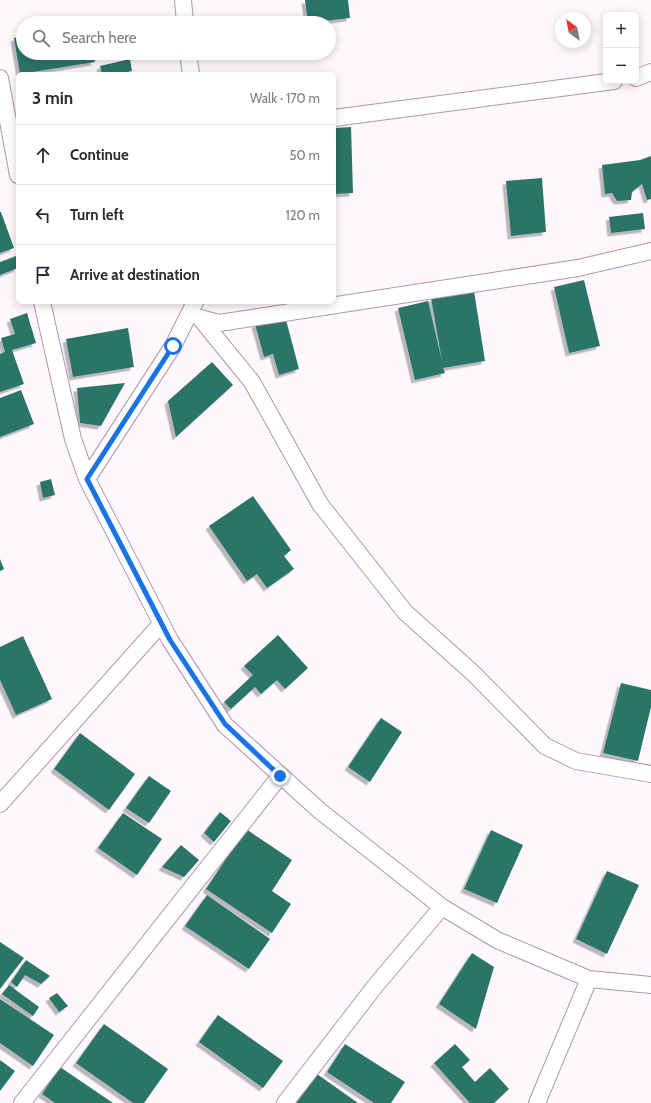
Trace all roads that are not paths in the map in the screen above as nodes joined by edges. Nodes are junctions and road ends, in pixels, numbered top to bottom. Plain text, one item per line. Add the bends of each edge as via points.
1 (183, 0) edge
2 (184, 16) edge
3 (189, 60) edge
4 (191, 72) edge
5 (651, 72) edge
6 (639, 77) edge
7 (0, 78) edge
8 (603, 82) edge
9 (336, 118) edge
10 (16, 165) edge
11 (651, 251) edge
12 (42, 304) edge
13 (194, 304) edge
14 (87, 479) junction
15 (161, 624) junction
16 (651, 774) edge
17 (280, 776) junction
18 (0, 804) edge
19 (442, 907) junction
20 (589, 979) junction
21 (651, 985) edge
22 (27, 1101) edge
23 (285, 1103) edge
24 (537, 1103) edge

1 - 2 street
3 - 4 street
5 - 6 street
7 - 10 street
8 - 9 street
11 - 16 street via 578,268 219,323 200,318 252,382 320,504 405,612 474,674 545,746 576,761
12 - 14 street via 73,439
13 - 14 street via 173,346
14 - 15 street
15 - 17 street via 225,724
15 - 18 street
17 - 19 street via 320,811
17 - 22 street
19 - 20 street via 497,940
19 - 23 street via 376,985
20 - 21 street
20 - 24 street

